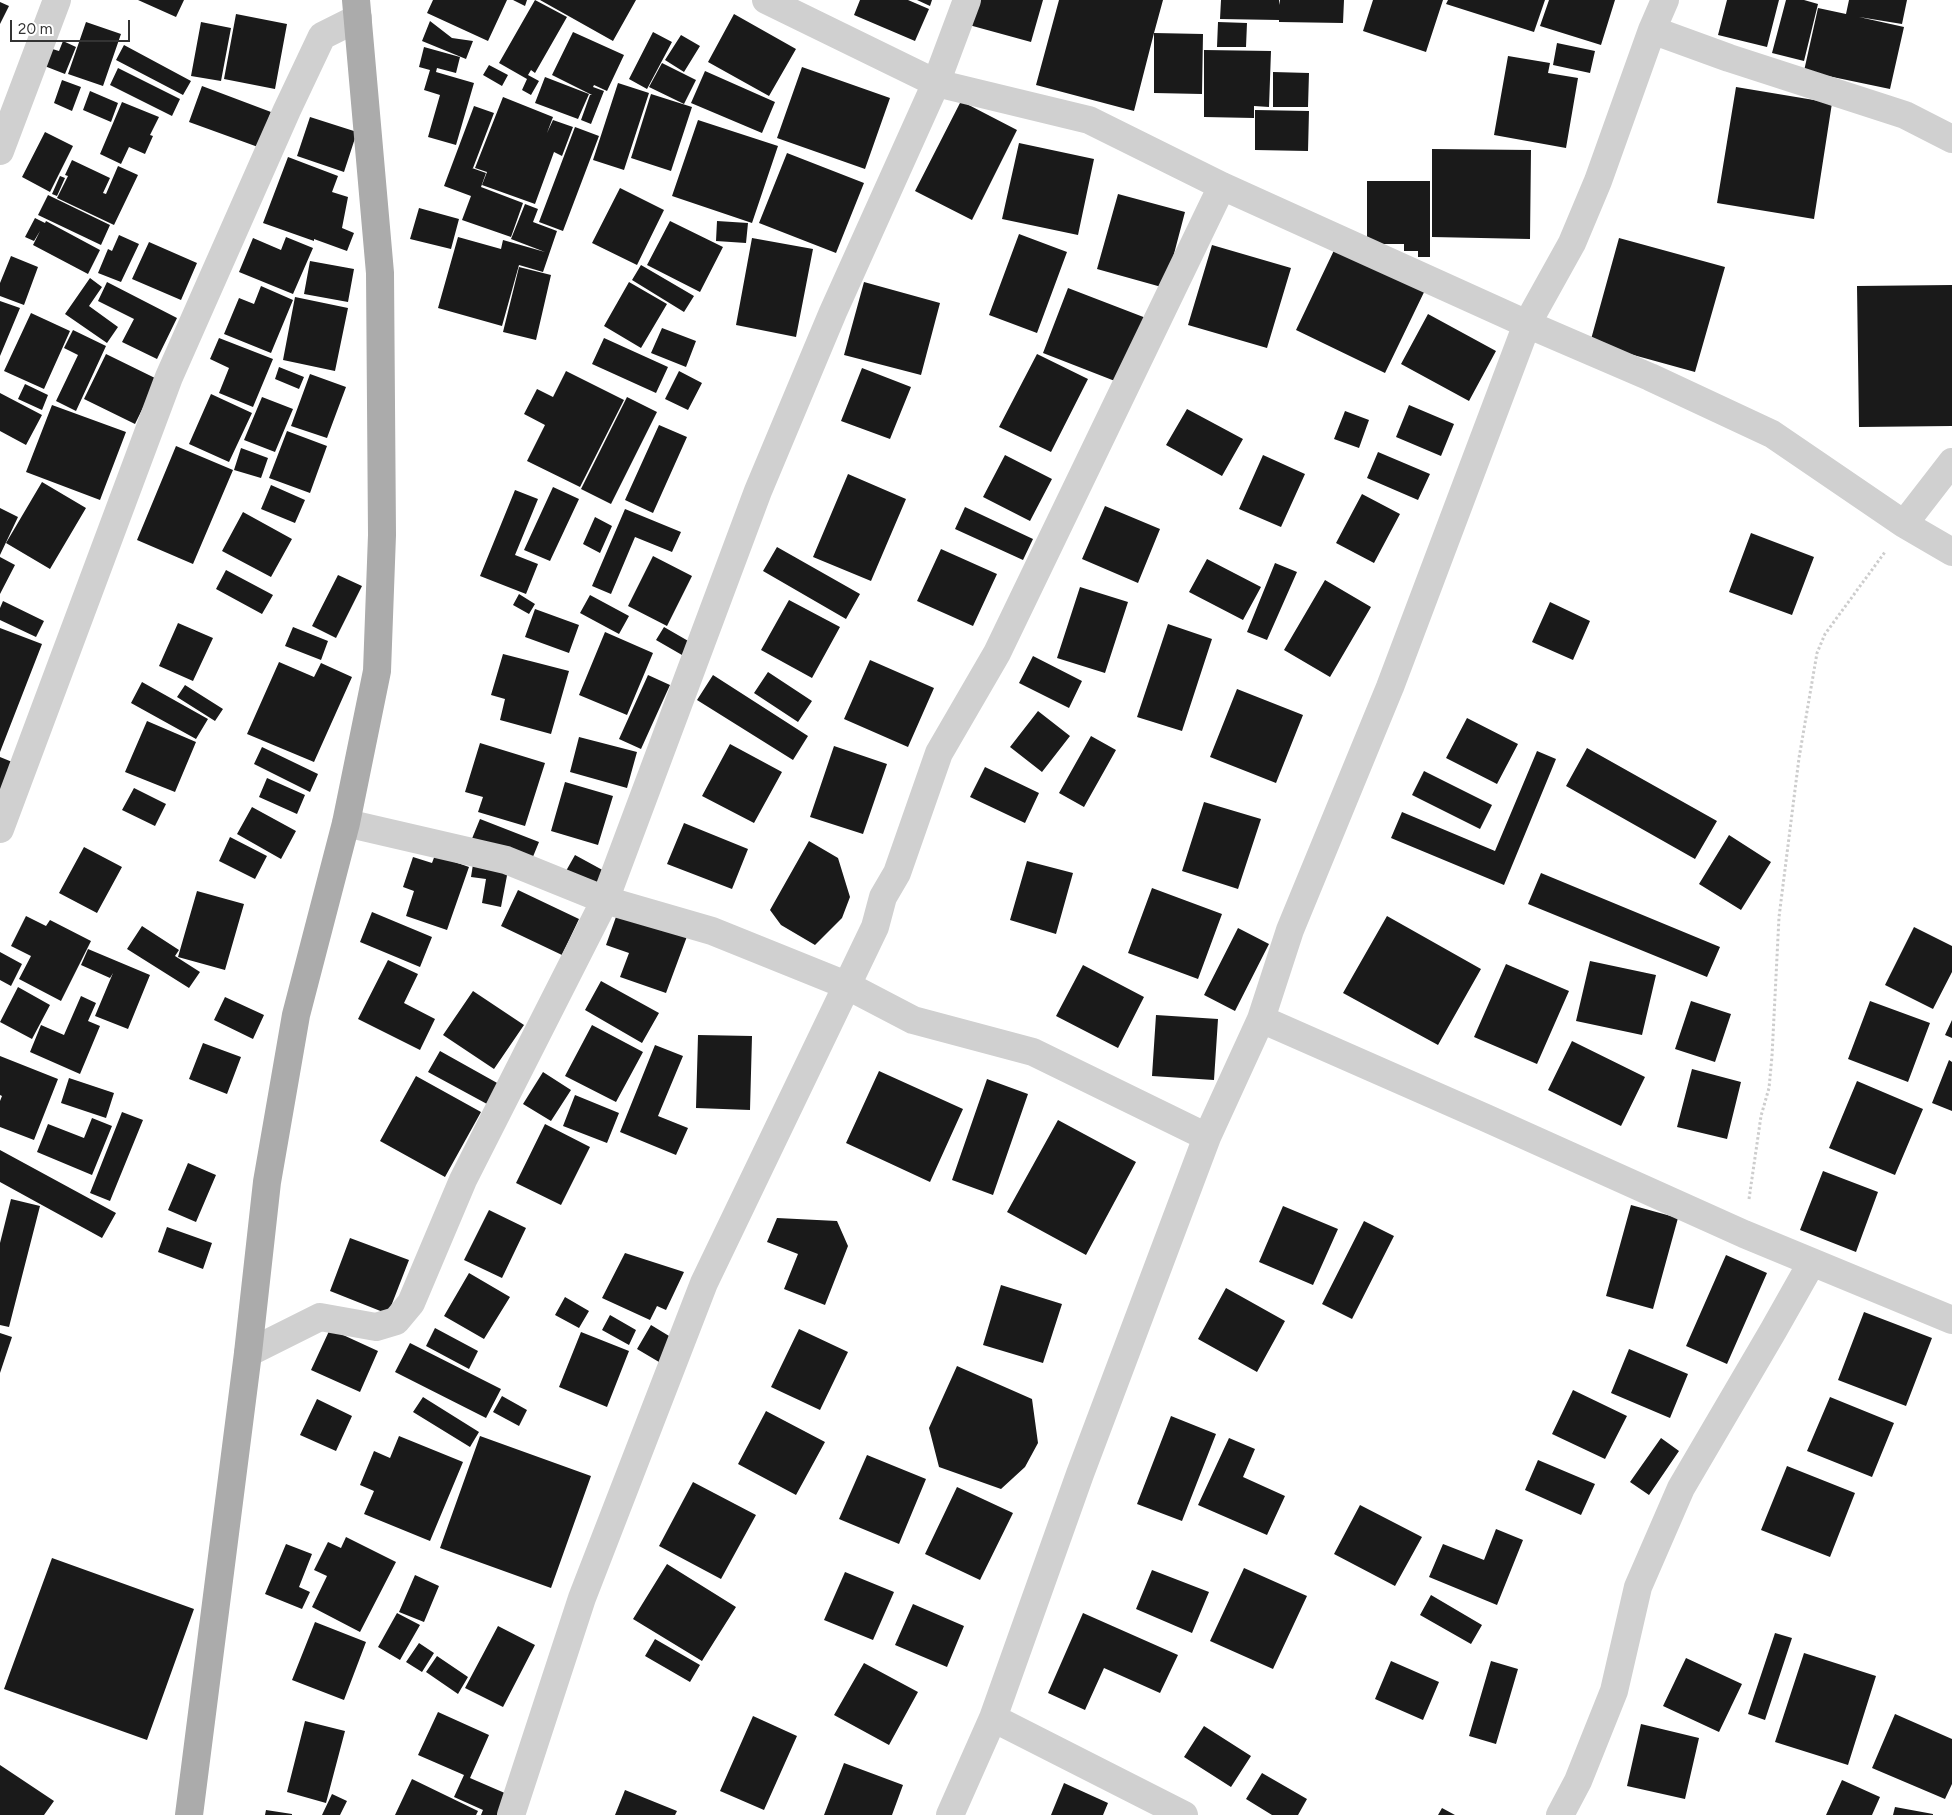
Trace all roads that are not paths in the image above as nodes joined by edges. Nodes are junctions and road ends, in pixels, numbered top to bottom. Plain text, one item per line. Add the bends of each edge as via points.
1 (57, 0) edge
2 (766, 0) edge
3 (967, 0) edge
4 (1665, 0) edge
5 (357, 9) edge
6 (1652, 30) junction
7 (936, 83) junction
8 (1952, 139) edge
9 (0, 152) edge
10 (1222, 186) junction
11 (1527, 324) junction
12 (1952, 462) edge
13 (1904, 524) junction
14 (1952, 552) edge
15 (346, 823) junction
16 (0, 828) edge
17 (605, 900) junction
18 (846, 986) junction
19 (1260, 1019) junction
20 (1207, 1137) junction
21 (1812, 1262) junction
22 (1952, 1320) edge
23 (248, 1353) junction
24 (993, 1718) junction
25 (189, 1815) edge
26 (511, 1815) edge
27 (950, 1815) edge
28 (1184, 1815) edge
29 (1560, 1815) edge

1 - 9 street
2 - 7 street
3 - 7 street
4 - 6 street
5 - 15 main road via 380,273 382,535 377,672
5 - 16 street via 322,36 169,377
6 - 8 street via 1905,115
6 - 11 street via 1598,181 1572,243
7 - 10 street via 1089,120
7 - 17 street via 833,312 758,491
10 - 11 street
10 - 18 street via 997,653 939,753 897,873 882,897 875,927
11 - 13 street via 1772,434
11 - 19 street via 1390,687 1290,930
12 - 13 street
13 - 14 street
15 - 17 street via 506,860
15 - 23 main road via 296,1015 267,1182
17 - 18 street via 712,931
17 - 23 street via 463,1180 411,1303 396,1321 376,1327 320,1317
18 - 20 street via 913,1020 1033,1052
18 - 26 street via 704,1283 582,1598
19 - 20 street
19 - 21 street
20 - 24 street via 1080,1474
21 - 22 street
21 - 29 street via 1681,1488 1638,1587 1614,1691 1578,1781
23 - 25 main road
24 - 27 street
24 - 28 street

